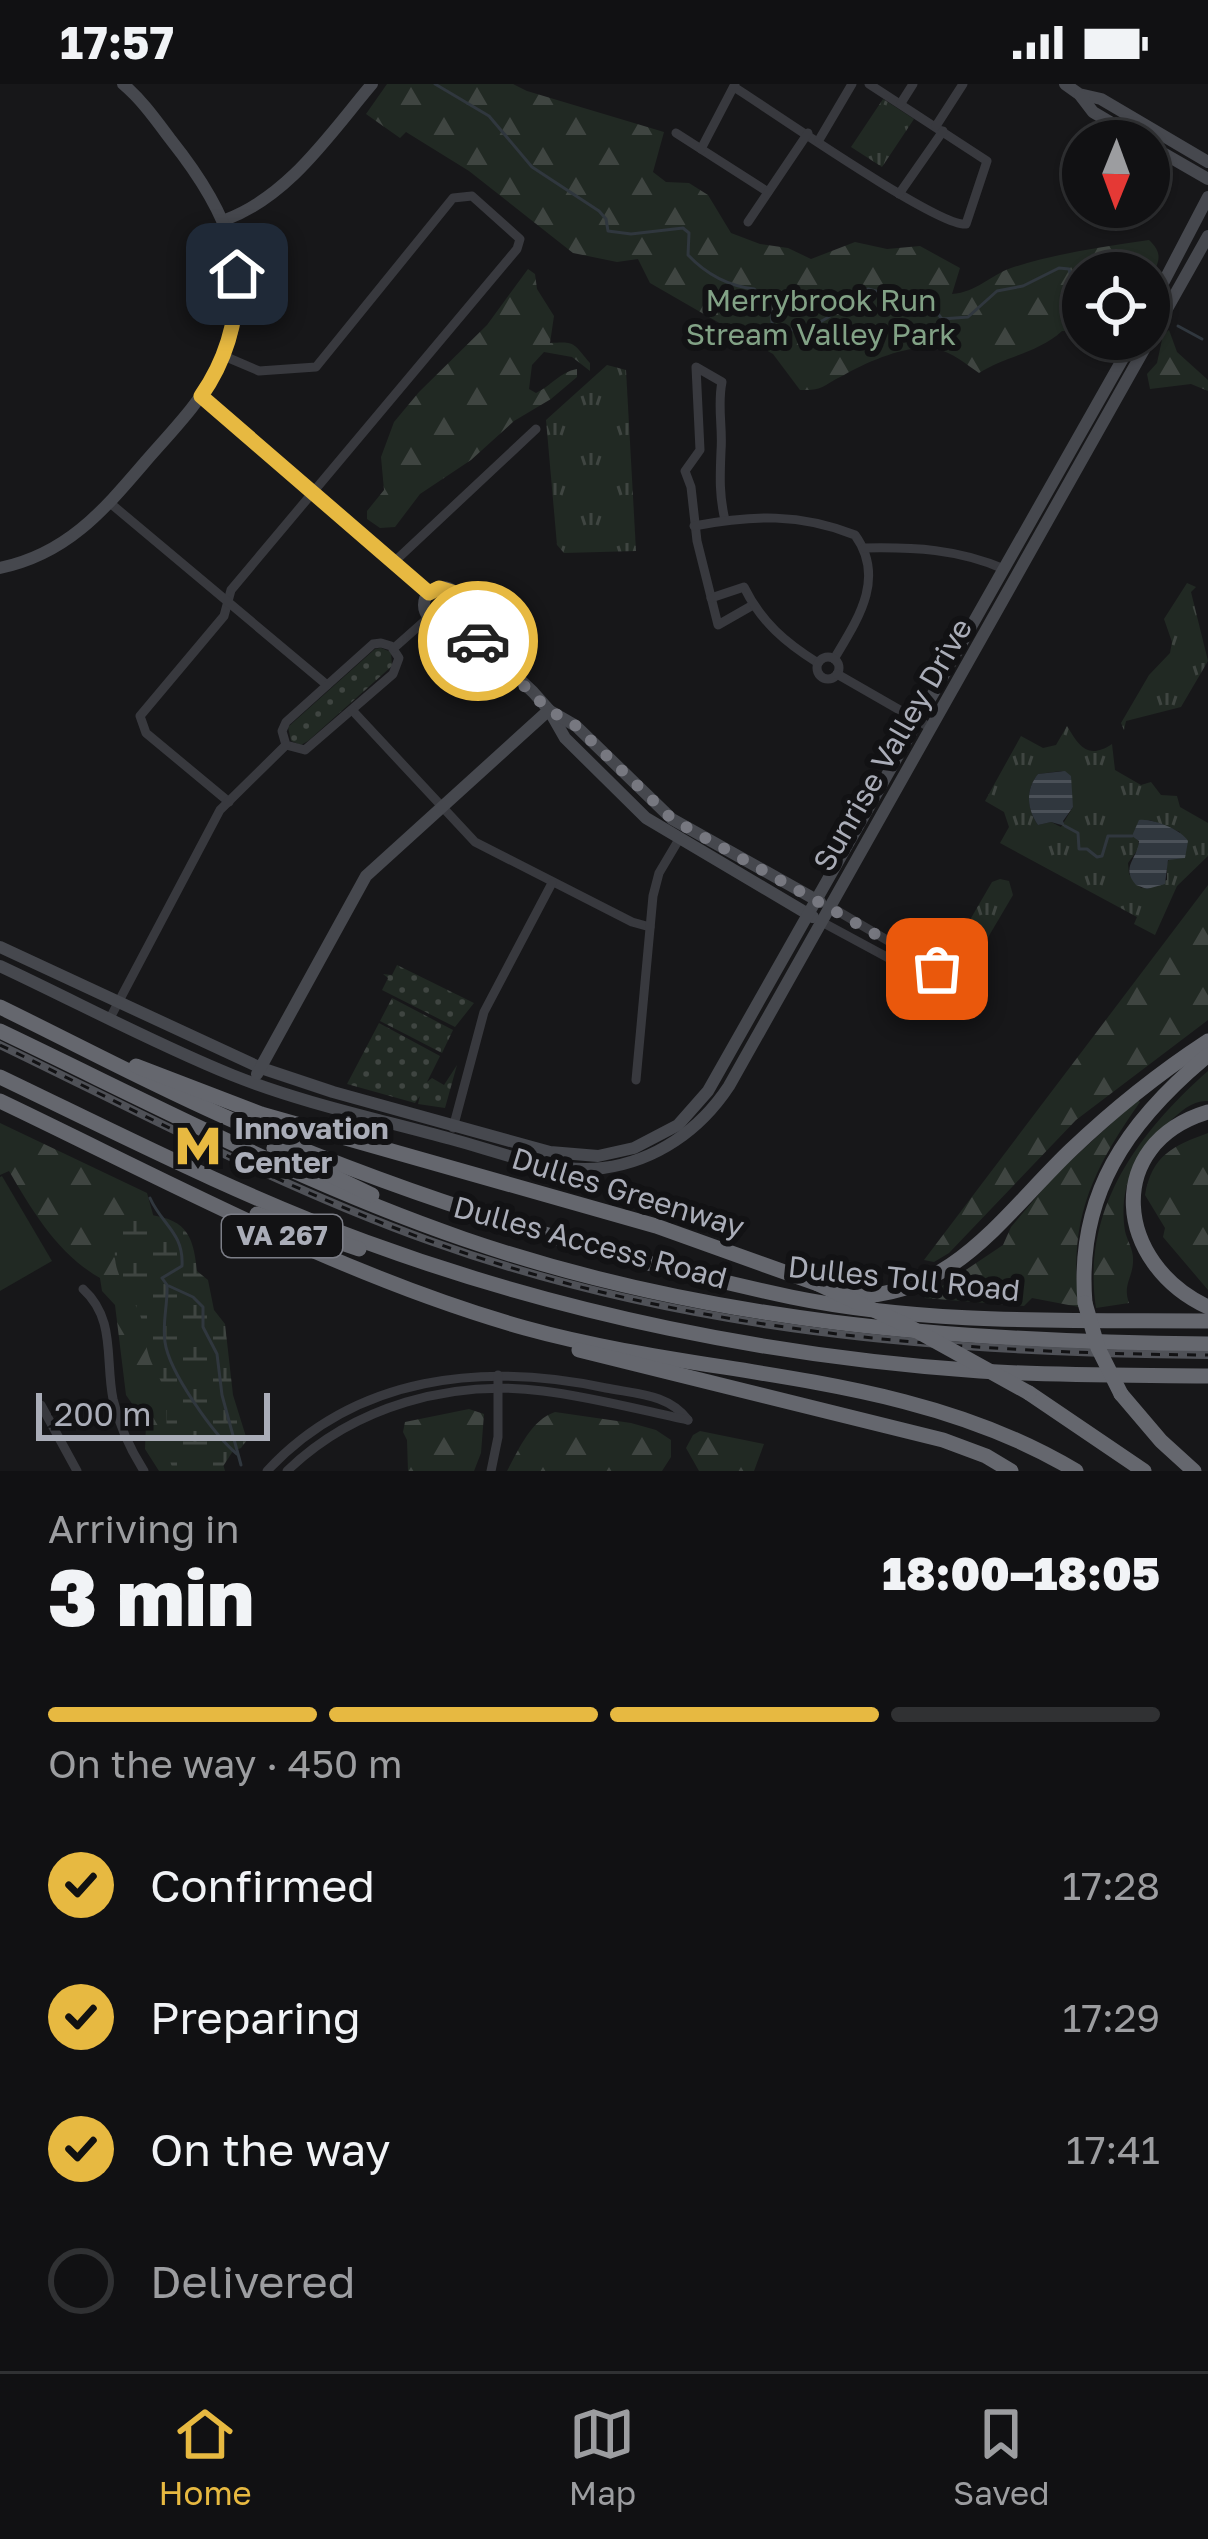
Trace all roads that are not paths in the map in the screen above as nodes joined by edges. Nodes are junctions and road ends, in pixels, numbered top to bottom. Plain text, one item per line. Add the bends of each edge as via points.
1 (123, 84) edge
2 (372, 84) edge
3 (852, 84) edge
4 (868, 84) edge
5 (914, 84) edge
6 (964, 84) edge
7 (1065, 84) edge
8 (735, 85) edge
9 (1079, 94) junction
10 (901, 104) junction
11 (1106, 120) edge
12 (939, 128) junction
13 (676, 133) dead end
14 (808, 133) junction
15 (819, 140) junction
16 (701, 149) junction
17 (1170, 157) edge
18 (1208, 163) edge
19 (1208, 179) edge
20 (768, 192) junction
21 (899, 194) junction
22 (1208, 197) edge
23 (225, 220) junction
24 (748, 222) dead end
25 (1208, 236) edge
26 (1170, 270) edge
27 (224, 356) junction
28 (1122, 360) edge
29 (199, 399) junction
30 (536, 429) dead end
31 (310, 492) junction
32 (110, 503) junction
33 (724, 520) junction
34 (694, 526) junction
35 (864, 548) junction
36 (394, 562) junction
37 (0, 568) edge
38 (1004, 569) junction
39 (429, 593) junction
40 (711, 598) junction
41 (231, 604) junction
42 (753, 605) junction
43 (429, 617) junction
44 (454, 619) junction
45 (394, 648) junction
46 (833, 659) junction
47 (818, 663) junction
48 (837, 674) junction
49 (327, 685) junction
50 (352, 710) junction
51 (549, 710) junction
52 (916, 720) junction
53 (931, 728) junction
54 (286, 745) junction
55 (229, 802) junction
56 (441, 807) junction
57 (678, 841) junction
58 (846, 842) junction
59 (552, 883) junction
60 (783, 884) junction
61 (814, 899) junction
62 (829, 906) junction
63 (806, 914) junction
64 (820, 921) junction
65 (650, 927) junction
66 (0, 947) edge
67 (0, 966) edge
68 (118, 1002) junction
69 (0, 1007) edge
70 (110, 1018) junction
71 (0, 1031) edge
72 (63, 1038) junction
73 (1208, 1041) edge
74 (1208, 1055) edge
75 (261, 1067) junction
76 (0, 1077) edge
77 (636, 1080) dead end
78 (149, 1082) junction
79 (253, 1082) junction
80 (0, 1102) edge
81 (1208, 1112) edge
82 (50, 1126) junction
83 (452, 1132) junction
84 (495, 1250) junction
85 (749, 1286) junction
86 (83, 1289) dead end
87 (559, 1301) junction
88 (1208, 1307) edge
89 (1208, 1321) edge
90 (521, 1326) junction
91 (1208, 1340) edge
92 (498, 1375) junction
93 (1097, 1375) junction
94 (1208, 1376) edge
95 (1208, 1385) edge
96 (499, 1389) junction
97 (41, 1405) dead end
98 (77, 1471) edge
99 (144, 1471) edge
100 (267, 1471) edge
101 (287, 1471) edge
102 (491, 1471) edge
103 (1012, 1471) edge
104 (1076, 1471) edge
105 (1144, 1471) edge
106 (1194, 1471) edge

1 - 23 main road
2 - 23 main road via 279,190
3 - 15 street
4 - 10 street
5 - 10 street
6 - 12 street
7 - 9 main road
8 - 14 street
8 - 16 street
9 - 11 main road
9 - 18 main road
10 - 12 street
12 - 21 street
12 - 21 street via 987,161 970,220 952,224
13 - 16 street
14 - 15 street
14 - 20 street
15 - 21 street
16 - 20 street
17 - 19 main road
20 - 24 street
22 - 26 main road
23 - 27 main road via 237,285
25 - 53 main road, Sunrise Valley Drive
27 - 29 main road
27 - 31 street via 259,371 316,367 454,198 472,196 520,238
28 - 38 main road, Sunrise Valley Drive
29 - 31 main road
29 - 32 main road
30 - 36 street
31 - 36 main road
31 - 41 street via 231,590
32 - 37 main road via 67,542
32 - 41 street
33 - 34 street
33 - 34 street via 722,382 696,367 700,450 685,471
33 - 35 street via 811,520 855,535
34 - 40 street
35 - 38 street via 963,554
35 - 46 street via 866,592
36 - 39 main road
38 - 52 main road, Sunrise Valley Drive
39 - 43 main road
39 - 44 main road via 455,593
40 - 42 street via 744,587
40 - 42 street via 718,625
41 - 49 street
41 - 55 street via 140,716 146,733
42 - 47 street
43 - 44 main road
43 - 45 street
44 - 51 main road
45 - 49 street via 373,644
45 - 50 street via 396,669
46 - 47 street
46 - 48 street
47 - 48 street via 822,678
48 - 52 street
49 - 54 street via 284,725
50 - 54 street via 304,750
50 - 56 street
51 - 56 main road
51 - 57 main road via 565,738
51 - 60 main road via 576,726 662,812
52 - 53 street
52 - 58 main road, Sunrise Valley Drive
53 - 62 main road, Sunrise Valley Drive
54 - 55 street
55 - 68 street
56 - 59 street via 475,842
56 - 75 main road via 366,876
57 - 63 main road
57 - 65 street via 659,873
58 - 60 main road via 816,882
58 - 61 main road, Sunrise Valley Drive
59 - 65 street
59 - 83 street via 484,1012
60 - 61 main road
61 - 62 main road
61 - 63 main road, Sunrise Valley Drive
62 - 64 main road, Sunrise Valley Drive
62 - 64 street via 981,1000 959,996
63 - 64 main road
63 - 83 main road, Sunrise Valley Drive via 708,1091 668,1131 634,1148 580,1156
64 - 83 main road, Sunrise Valley Drive via 730,1086 670,1145 632,1162 585,1169 548,1165
65 - 77 street
66 - 68 main road, Sunrise Valley Drive
67 - 70 main road, Sunrise Valley Drive
68 - 70 street
68 - 75 main road, Sunrise Valley Drive
69 - 72 highway, Dulles Toll Road
70 - 79 main road, Sunrise Valley Drive
71 - 84 highway, Dulles Access Road via 329,1187
72 - 78 highway, Dulles Toll Road
72 - 105 highway, Dulles Greenway, bridge via 261,1114 656,1226 818,1284 1029,1393
73 - 85 highway via 1105,1120 981,1244 937,1276 863,1296
74 - 106 highway, bridge via 1141,1122 1105,1177 1085,1241 1085,1303 1098,1348 1121,1394
75 - 79 main road
75 - 83 main road, Sunrise Valley Drive
76 - 87 highway, Dulles Access Road via 316,1223
78 - 84 highway
78 - 85 highway, Dulles Toll Road via 422,1194
79 - 83 main road, Sunrise Valley Drive
80 - 82 highway, VA 267
81 - 88 highway via 1156,1144 1133,1210 1150,1263
82 - 87 highway via 305,1232 509,1294
82 - 90 highway, VA 267 via 346,1265
84 - 91 highway, Dulles Access Road via 746,1311 954,1336
85 - 89 highway, Dulles Toll Road via 946,1316
86 - 99 street via 104,1314 113,1400
87 - 93 highway, Dulles Access Road via 838,1358
90 - 103 highway via 596,1355 943,1440
90 - 104 highway, VA 267 via 918,1403 996,1430
92 - 96 street
92 - 96 street via 674,1402 688,1420 544,1390
92 - 100 street via 423,1382 366,1400 300,1438
93 - 94 highway, Dulles Access Road
93 - 95 highway
96 - 101 street via 383,1409 347,1425
96 - 102 street
97 - 98 street

